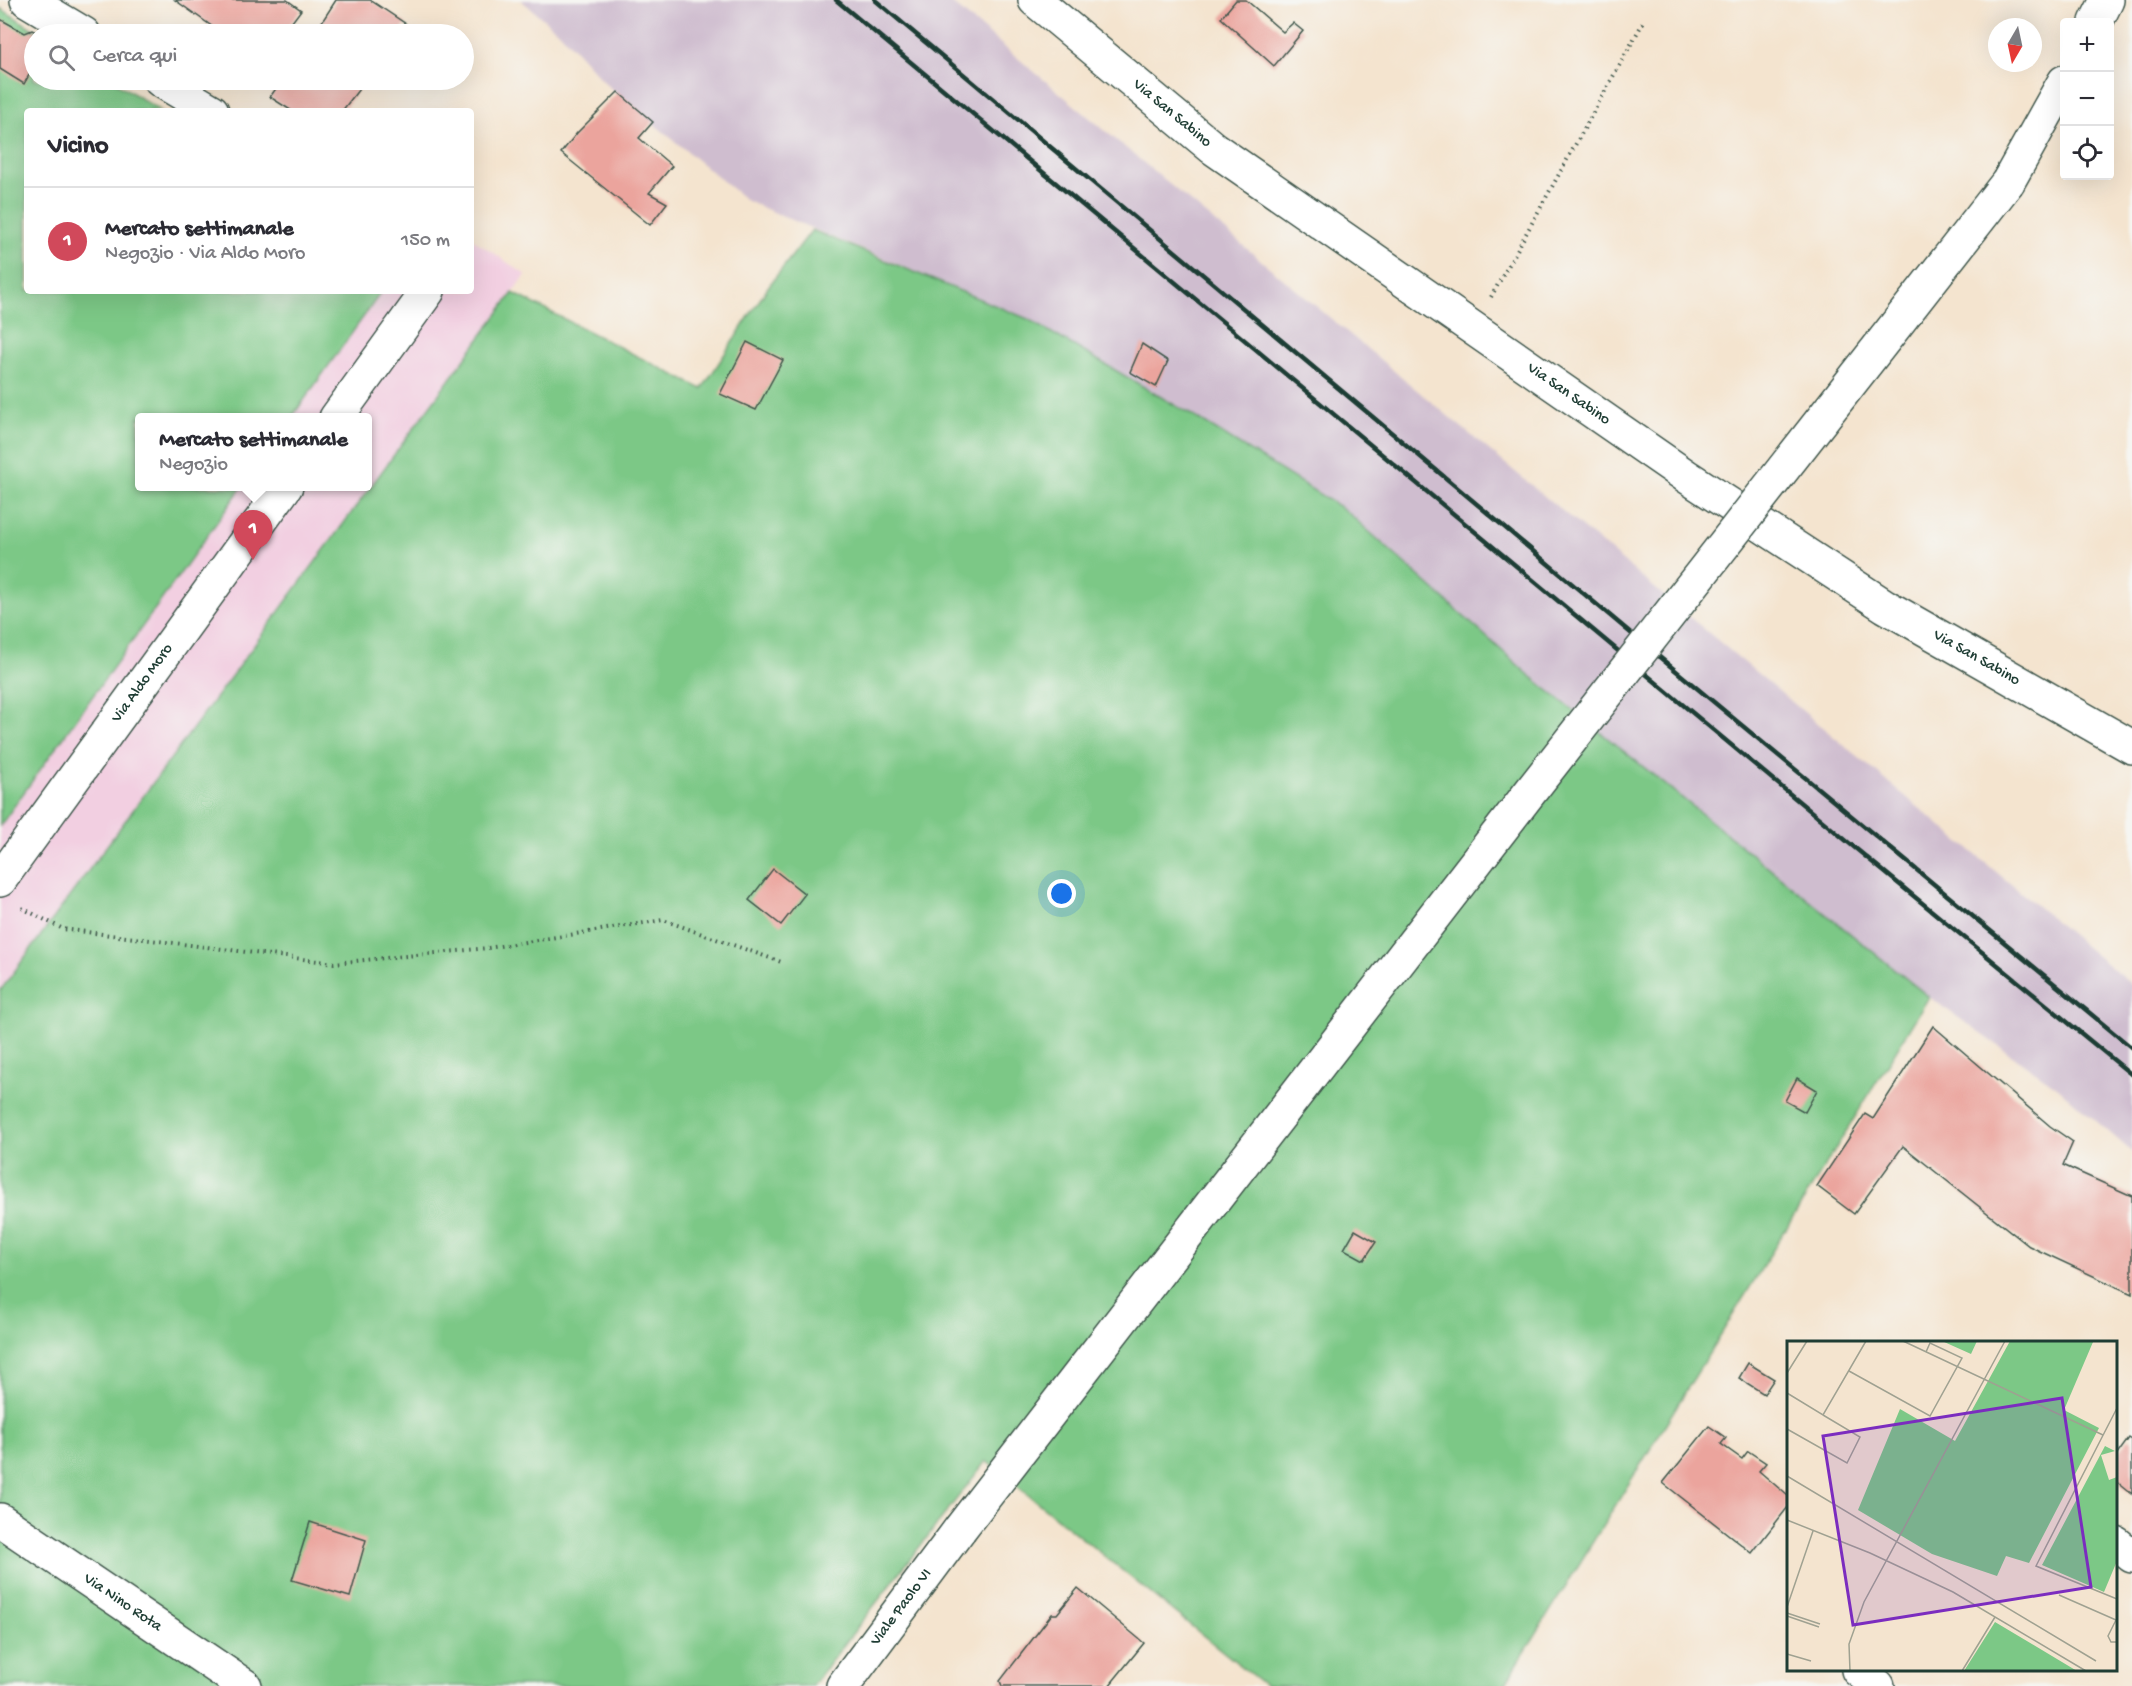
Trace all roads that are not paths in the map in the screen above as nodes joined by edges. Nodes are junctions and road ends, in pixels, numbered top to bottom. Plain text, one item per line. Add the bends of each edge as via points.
1 (27, 0) edge
2 (1035, 0) edge
3 (2108, 0) edge
4 (2098, 18) edge
5 (67, 24) edge
6 (2060, 89) edge
7 (176, 90) edge
8 (207, 108) edge
9 (426, 294) edge
10 (339, 413) edge
11 (282, 491) edge
12 (2132, 747) edge
13 (0, 880) edge
14 (0, 1520) edge
15 (2117, 1545) edge
16 (2132, 1556) edge
17 (1859, 1671) edge
18 (245, 1686) edge
19 (843, 1686) edge
20 (1878, 1686) edge

1 - 5 street
2 - 12 street, Via San Sabino via 1213,148 1686,476 1885,606
3 - 4 street
6 - 19 street, Viale Paolo VI, bridge via 2008,182 1535,786
7 - 8 street
9 - 10 street
11 - 13 street, Via Aldo Moro
14 - 18 street, Via Nino Rota
15 - 16 street
17 - 20 street

